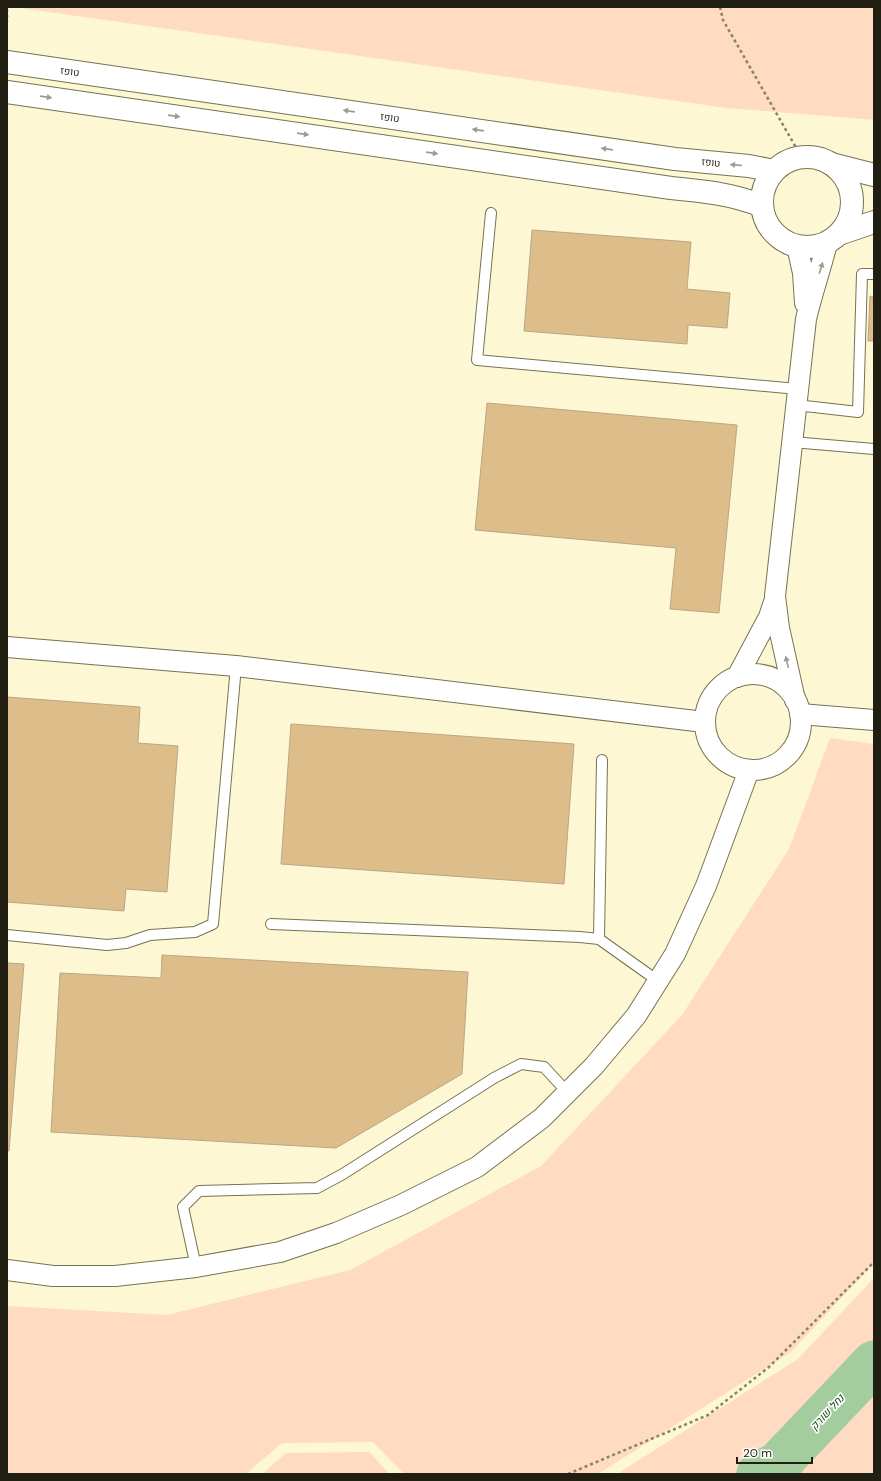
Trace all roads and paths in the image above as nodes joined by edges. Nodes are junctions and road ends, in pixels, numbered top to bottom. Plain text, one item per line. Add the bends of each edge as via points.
1 (720, 7) edge
2 (7, 9) edge
3 (7, 22) edge
4 (7, 62) edge
5 (7, 92) edge
6 (802, 158) junction
7 (831, 164) junction
8 (774, 171) junction
9 (874, 175) edge
10 (762, 206) junction
11 (491, 213) dead end
12 (874, 222) edge
13 (833, 238) junction
14 (797, 246) junction
15 (874, 274) edge
16 (806, 319) junction
17 (797, 397) junction
18 (792, 442) junction
19 (874, 449) edge
20 (775, 596) junction
21 (7, 647) edge
22 (236, 666) junction
23 (737, 677) junction
24 (798, 707) junction
25 (874, 720) edge
26 (704, 722) junction
27 (602, 760) dead end
28 (749, 770) junction
29 (271, 924) dead end
30 (7, 935) edge
31 (599, 940) junction
32 (658, 980) junction
33 (568, 1092) junction
34 (874, 1262) edge
35 (196, 1267) junction
36 (7, 1270) edge
37 (568, 1474) edge

1 - 6 path via 723,20
2 - 3 path
8 -> 4 street, טופז
5 -> 10 street via 719,193
6 - 7 street via 817,158
6 - 8 street via 792,160
7 - 9 street
7 - 13 street via 849,184 852,197 852,210 847,223
8 - 10 street via 763,193
10 - 14 street via 773,231
11 - 17 lane via 476,360
12 - 13 street
13 - 14 street via 812,247
16 -> 13 street via 812,292
14 - 16 street via 803,273
15 - 17 lane via 862,274 858,412
16 - 17 street
17 - 18 street
18 - 19 lane
18 - 20 street
20 - 23 street via 769,617
24 -> 20 street via 779,628
21 - 22 street
22 - 26 street
22 - 30 lane via 213,924 195,932 150,935 126,943 107,945
23 - 24 street via 759,674 774,678 786,687
23 - 26 street via 721,686 712,696 706,708
24 - 25 street
24 - 28 street via 800,729 796,743 788,754 777,764 764,769
26 - 28 street via 706,736 722,760 735,767
27 - 31 lane
28 - 32 street via 706,886 675,954
29 - 31 lane via 572,936
31 - 32 lane
32 - 33 street via 636,1016 594,1066
33 - 35 street via 542,1118 477,1167 401,1205 336,1233 280,1252
33 - 35 lane via 544,1067 521,1064 494,1078 317,1188 199,1191 183,1207
34 - 37 path via 769,1366 708,1415
35 - 36 street via 115,1276 52,1276

